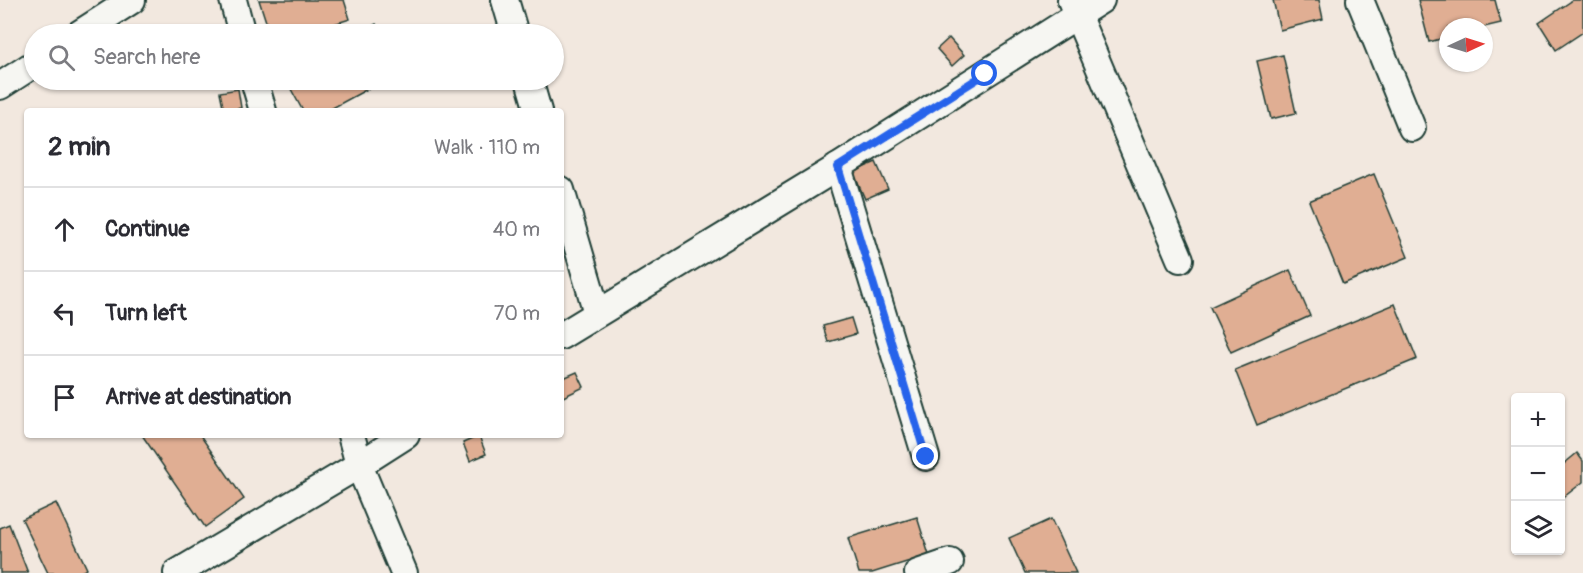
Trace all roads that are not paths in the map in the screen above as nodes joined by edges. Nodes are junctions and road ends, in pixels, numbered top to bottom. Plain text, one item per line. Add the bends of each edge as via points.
1 (132, 0) edge
2 (233, 0) edge
3 (505, 0) edge
4 (1101, 0) edge
5 (1360, 0) edge
6 (1074, 8) edge
7 (95, 24) edge
8 (239, 24) edge
9 (512, 24) edge
10 (24, 70) edge
11 (0, 86) edge
12 (257, 90) edge
13 (532, 90) edge
14 (262, 108) edge
15 (537, 108) edge
16 (1412, 128) dead end
17 (838, 167) junction
18 (564, 200) edge
19 (1180, 259) dead end
20 (597, 313) junction
21 (564, 334) edge
22 (352, 438) edge
23 (401, 438) edge
24 (926, 457) dead end
25 (359, 465) junction
26 (950, 562) dead end
27 (177, 573) edge
28 (404, 573) edge
29 (918, 573) edge

1 - 7 street
2 - 8 street
3 - 9 street
4 - 6 street
5 - 16 street
6 - 17 street
6 - 19 street
10 - 11 street
12 - 14 street
13 - 15 street
17 - 20 street
17 - 24 street
18 - 20 street
20 - 21 street
22 - 25 street
23 - 25 street
25 - 27 street
25 - 28 street
26 - 29 street

